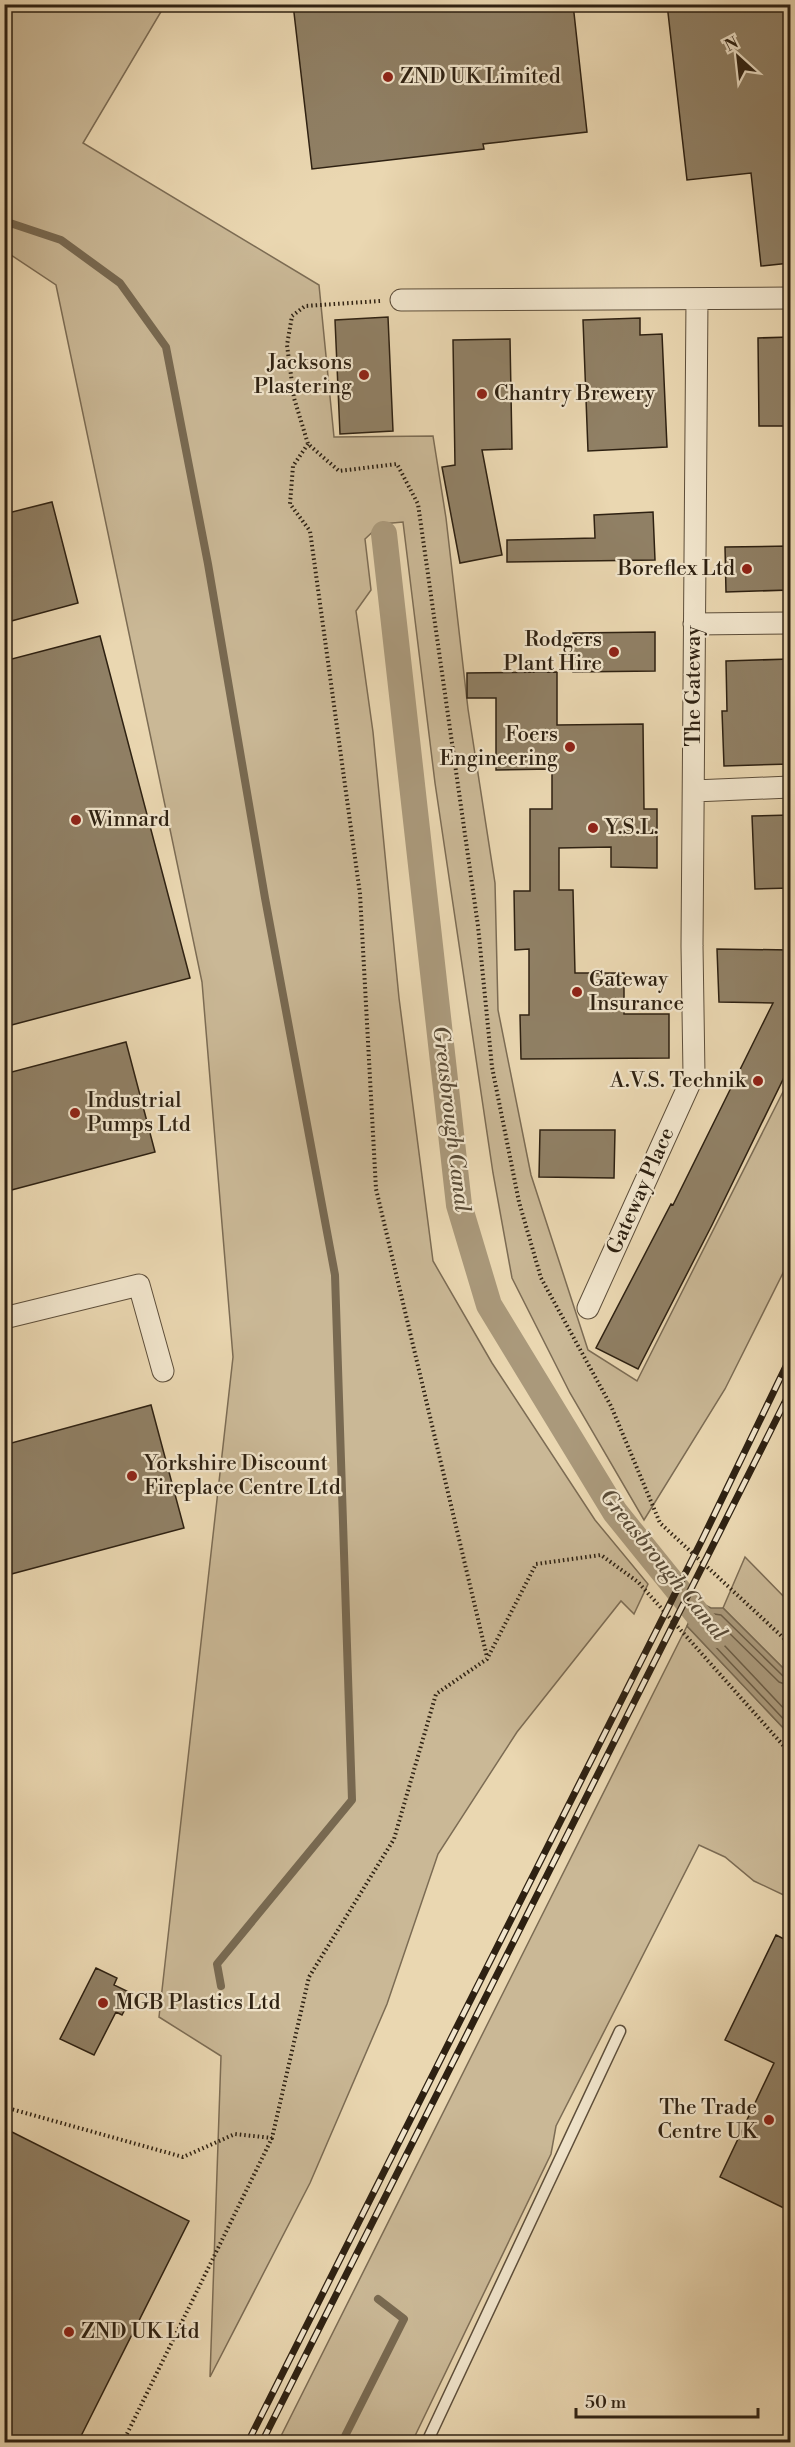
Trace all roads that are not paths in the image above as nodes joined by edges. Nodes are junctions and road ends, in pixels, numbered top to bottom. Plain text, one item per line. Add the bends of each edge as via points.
1 (790, 298) edge
2 (697, 299) junction
3 (401, 300) road end
4 (790, 623) edge
5 (694, 624) junction
6 (790, 787) edge
7 (694, 791) junction
8 (694, 1074) joint
9 (588, 1308) dead end
10 (4, 1318) edge
11 (163, 1371) dead end
12 (620, 2031) dead end
13 (428, 2442) edge

1 - 2 street
2 - 3 street
2 - 5 street, The Gateway
4 - 5 street
5 - 7 street, The Gateway
6 - 7 street
7 - 8 street, The Gateway
8 - 9 street, Gateway Place
10 - 11 street via 139,1285
12 - 13 lane

